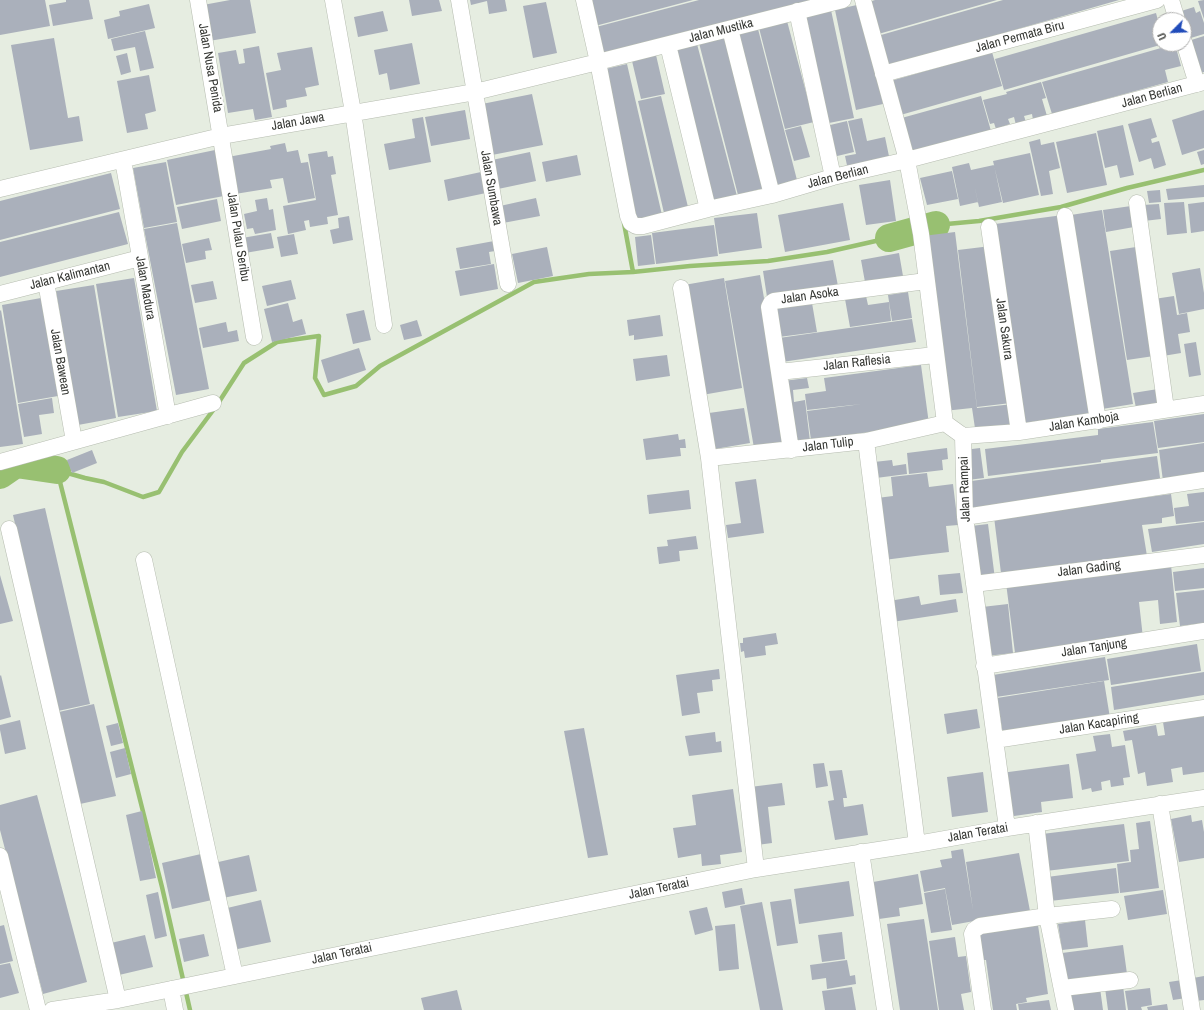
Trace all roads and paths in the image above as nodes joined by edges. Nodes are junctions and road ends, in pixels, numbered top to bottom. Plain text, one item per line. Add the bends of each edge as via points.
1 (198, 0) edge
2 (333, 0) edge
3 (459, 0) edge
4 (584, 0) edge
5 (843, 0) edge
6 (863, 0) edge
7 (1157, 0) edge
8 (1171, 0) edge
9 (816, 3) edge
10 (797, 11) junction
11 (1175, 12) edge
12 (730, 29) junction
13 (668, 45) junction
14 (1188, 52) edge
15 (593, 63) junction
16 (883, 74) junction
17 (1201, 83) edge
18 (475, 92) junction
19 (352, 112) junction
20 (221, 136) junction
21 (123, 160) junction
22 (907, 160) junction
23 (833, 177) junction
24 (0, 189) edge
25 (772, 195) junction
26 (1137, 203) dead end
27 (708, 209) junction
28 (1065, 216) dead end
29 (989, 227) dead end
30 (140, 258) junction
31 (926, 281) junction
32 (46, 282) junction
33 (508, 284) dead end
34 (681, 288) dead end
35 (0, 294) edge
36 (384, 325) dead end
37 (254, 337) dead end
38 (936, 355) junction
39 (779, 372) junction
40 (214, 403) dead end
41 (1204, 404) edge
42 (1166, 409) junction
43 (168, 416) junction
44 (1098, 421) junction
45 (945, 423) junction
46 (1019, 432) junction
47 (963, 436) junction
48 (866, 440) junction
49 (74, 442) junction
50 (791, 450) junction
51 (709, 458) junction
52 (0, 462) edge
53 (1204, 480) edge
54 (965, 517) junction
55 (9, 529) dead end
56 (1204, 555) edge
57 (144, 560) dead end
58 (974, 584) junction
59 (1204, 631) edge
60 (984, 666) junction
61 (1204, 708) edge
62 (995, 740) junction
63 (1204, 798) edge
64 (1160, 804) junction
65 (1036, 823) junction
66 (1007, 828) junction
67 (918, 844) junction
68 (861, 852) junction
69 (0, 856) edge
70 (756, 869) junction
71 (1112, 909) dead end
72 (1047, 916) junction
73 (235, 976) junction
74 (1130, 980) dead end
75 (175, 988) junction
76 (1063, 988) junction
77 (118, 1000) junction
78 (38, 1010) edge
79 (52, 1010) edge
80 (175, 1010) edge
81 (885, 1010) edge
82 (983, 1010) edge
83 (1066, 1010) edge
84 (1192, 1010) edge

1 - 20 street, Jalan Nusa Penida
2 - 19 street
3 - 18 street, Jalan Sumbawa
4 - 15 street
5 - 9 street, Jalan Mustika
6 - 16 street
7 - 16 street, Jalan Permata Biru
8 - 11 street
9 - 10 street, Jalan Mustika
10 - 12 street, Jalan Mustika
10 - 23 street
12 - 13 street, Jalan Mustika
12 - 25 street
13 - 15 street, Jalan Mustika
13 - 27 street
14 - 17 street
15 - 18 street, Jalan Jawa
15 - 27 street, Jalan Berlian via 631,223 643,226
16 - 22 street
17 - 22 street, Jalan Berlian
18 - 19 street, Jalan Jawa
18 - 33 street, Jalan Sumbawa
19 - 20 street, Jalan Jawa
19 - 36 street
20 - 21 street, Jalan Jawa
20 - 37 street, Jalan Pulau Seribu
21 - 24 street, Jalan Jawa
21 - 30 street, Jalan Madura
22 - 23 street, Jalan Berlian
22 - 31 street via 921,234
23 - 25 street, Jalan Berlian
25 - 27 street, Jalan Berlian
26 - 42 street
28 - 44 street
29 - 46 street, Jalan Sakura
30 - 32 street, Jalan Kalimantan
30 - 43 street, Jalan Madura
31 - 38 street
31 - 39 street, Jalan Asoka via 774,301 769,307
32 - 35 street, Jalan Kalimantan
32 - 49 street, Jalan Bawean
34 - 51 street
38 - 39 street, Jalan Raflesia
38 - 45 street
39 - 50 street, Jalan Asoka
40 - 43 street
41 - 42 street, Jalan Kamboja
42 - 44 street, Jalan Kamboja
43 - 49 street
44 - 46 street, Jalan Kamboja
45 - 47 street
45 - 48 street, Jalan Tulip
46 - 47 street, Jalan Kamboja
47 - 54 street, Jalan Rampai
48 - 50 street, Jalan Tulip
48 - 67 street
49 - 52 street
50 - 51 street, Jalan Tulip
51 - 70 street
53 - 54 street
54 - 58 street, Jalan Rampai
55 - 77 street
56 - 58 street, Jalan Gading
57 - 73 street
58 - 60 street, Jalan Rampai
59 - 60 street, Jalan Tanjung
60 - 62 street, Jalan Rampai
61 - 62 street, Jalan Kacapiring
62 - 66 street, Jalan Rampai
63 - 64 street, Jalan Teratai
64 - 65 street, Jalan Teratai
64 - 84 street
65 - 66 street, Jalan Teratai
65 - 72 street
66 - 67 street, Jalan Teratai
67 - 68 street, Jalan Teratai
68 - 70 street, Jalan Teratai
68 - 81 street
69 - 78 street
70 - 73 street, Jalan Teratai
71 - 72 street
72 - 76 street
72 - 82 street via 980,926 974,930 972,934
73 - 75 street, Jalan Teratai
74 - 76 street
75 - 77 street, Jalan Teratai
75 - 80 street
76 - 83 street
77 - 79 street, Jalan Teratai

